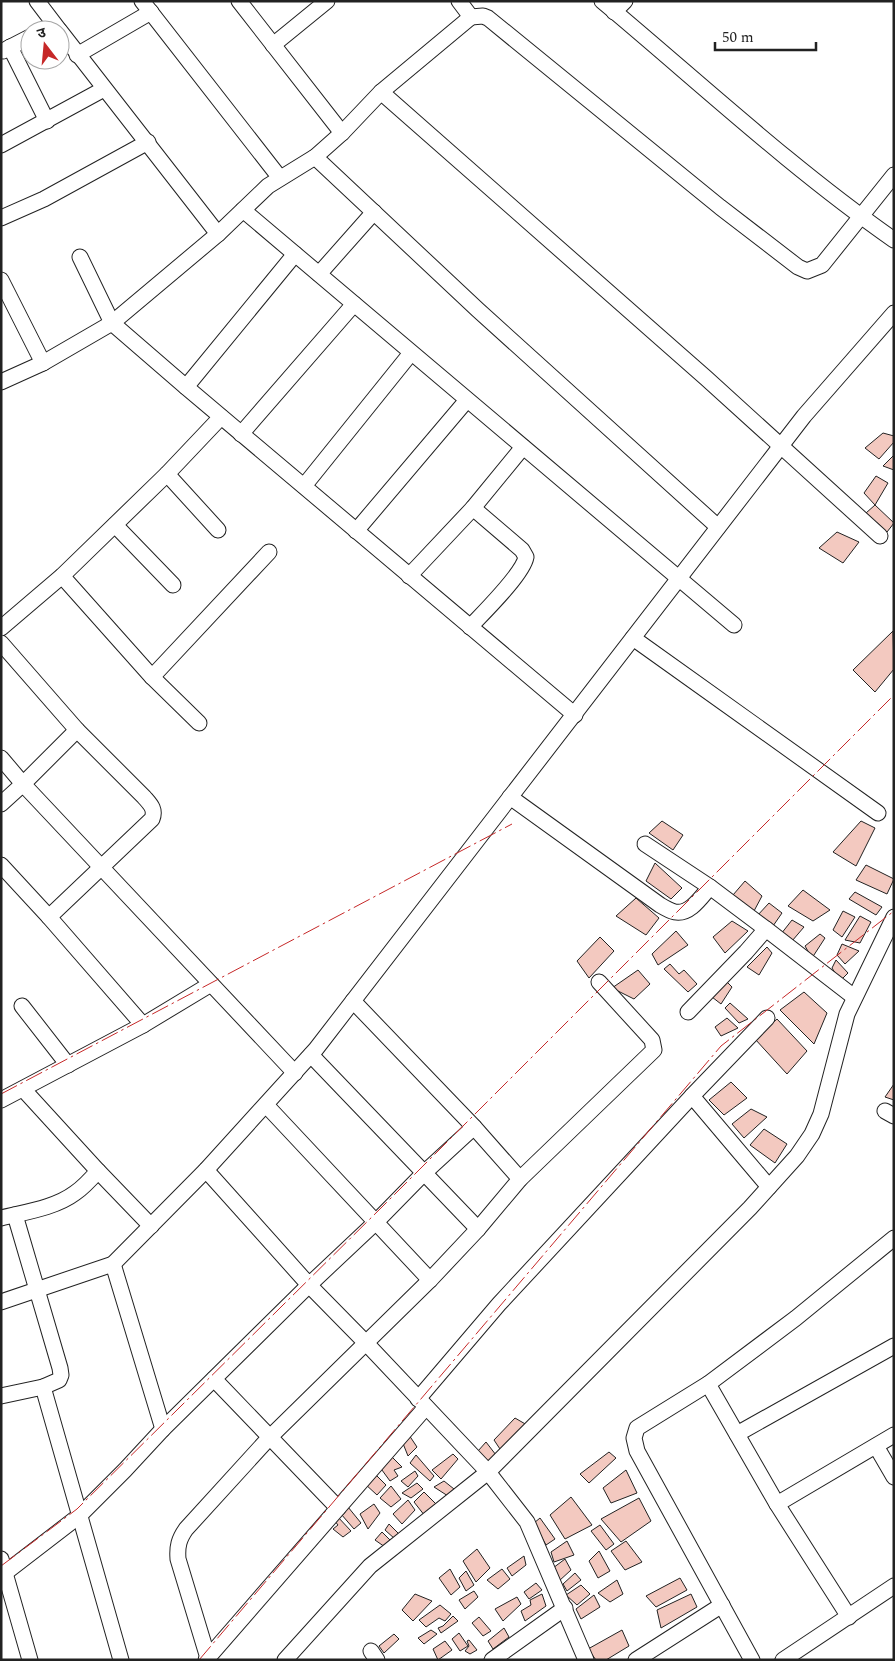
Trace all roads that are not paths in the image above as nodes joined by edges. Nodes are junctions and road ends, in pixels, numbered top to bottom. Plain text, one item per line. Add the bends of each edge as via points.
1 (37, 1) edge
2 (239, 1) edge
3 (327, 1) edge
4 (459, 1) edge
5 (602, 1) edge
6 (620, 6) edge
7 (147, 7) edge
8 (471, 17) junction
9 (49, 20) edge
10 (20, 41) edge
11 (273, 45) junction
12 (70, 47) edge
13 (6, 49) edge
14 (77, 55) junction
15 (104, 89) junction
16 (381, 92) junction
17 (47, 121) junction
18 (342, 133) junction
19 (148, 142) junction
20 (1, 145) edge
21 (315, 157) junction
22 (894, 175) edge
23 (280, 178) junction
24 (243, 210) junction
25 (374, 212) junction
26 (860, 217) junction
27 (1, 218) edge
28 (218, 234) junction
29 (894, 240) edge
30 (295, 254) junction
31 (80, 257) dead end
32 (319, 274) junction
33 (1, 280) edge
34 (354, 304) junction
35 (894, 313) edge
36 (112, 323) junction
37 (411, 353) junction
38 (43, 363) junction
39 (1, 382) edge
40 (186, 387) junction
41 (467, 400) junction
42 (221, 417) junction
43 (241, 434) junction
44 (523, 447) junction
45 (780, 447) junction
46 (167, 474) junction
47 (304, 486) junction
48 (473, 508) junction
49 (115, 525) junction
50 (718, 528) junction
51 (218, 530) dead end
52 (356, 531) junction
53 (880, 536) dead end
54 (269, 552) dead end
55 (62, 576) junction
56 (409, 576) junction
57 (679, 579) junction
58 (172, 585) dead end
59 (734, 625) dead end
60 (470, 627) junction
61 (1, 628) edge
62 (633, 638) junction
63 (1, 643) edge
64 (152, 677) junction
65 (575, 715) junction
66 (199, 723) dead end
67 (77, 730) junction
68 (1, 758) edge
69 (23, 784) junction
70 (510, 797) junction
71 (1, 804) edge
72 (878, 813) dead end
73 (645, 844) dead end
74 (1, 865) edge
75 (100, 866) junction
76 (710, 887) junction
77 (50, 917) junction
78 (894, 917) edge
79 (766, 929) junction
80 (599, 982) dead end
81 (211, 984) junction
82 (854, 997) junction
83 (353, 1001) junction
84 (22, 1006) dead end
85 (688, 1012) dead end
86 (767, 1018) dead end
87 (143, 1025) junction
88 (311, 1055) junction
89 (68, 1065) junction
90 (295, 1073) junction
91 (23, 1089) junction
92 (692, 1096) junction
93 (1, 1100) edge
94 (266, 1104) junction
95 (474, 1127) junction
96 (206, 1170) junction
97 (98, 1171) junction
98 (424, 1173) junction
99 (520, 1179) junction
100 (769, 1187) junction
101 (8, 1217) edge
102 (377, 1222) junction
103 (151, 1226) junction
104 (478, 1229) junction
105 (894, 1238) edge
106 (113, 1264) junction
107 (430, 1280) junction
108 (309, 1285) junction
109 (37, 1291) junction
110 (1, 1302) edge
111 (366, 1343) junction
112 (894, 1346) edge
113 (214, 1379) junction
114 (708, 1384) junction
115 (43, 1387) junction
116 (1, 1396) edge
117 (422, 1403) junction
118 (163, 1429) junction
119 (737, 1434) junction
120 (894, 1435) edge
121 (269, 1438) junction
122 (876, 1446) junction
123 (488, 1472) junction
124 (894, 1477) edge
125 (777, 1504) junction
126 (338, 1508) junction
127 (79, 1516) junction
128 (3, 1569) edge
129 (894, 1586) edge
130 (722, 1604) junction
131 (565, 1608) junction
132 (848, 1617) junction
133 (207, 1659) edge
134 (30, 1660) edge
135 (120, 1660) edge
136 (285, 1660) edge
137 (492, 1660) edge
138 (586, 1660) edge
139 (636, 1660) edge
140 (752, 1660) edge
141 (783, 1660) edge

1 - 9 street
2 - 11 street
3 - 11 street
4 - 8 street
5 - 6 street
6 - 26 street via 758,135
7 - 14 street
7 - 23 street
8 - 16 street
8 - 26 street via 488,18 798,267 807,271 822,265
10 - 13 street
11 - 18 street
12 - 14 street
13 - 17 street
14 - 15 street
15 - 17 street
15 - 19 street
16 - 18 street
16 - 45 street
17 - 20 street
18 - 21 street
19 - 27 street via 44,199
19 - 28 street
21 - 23 street
21 - 25 street
22 - 26 street
23 - 24 street
24 - 28 street
24 - 30 street
25 - 32 street
25 - 50 street
26 - 29 street
28 - 36 street
30 - 32 street
30 - 40 street
31 - 36 street
32 - 34 street
33 - 38 street
34 - 37 street
34 - 43 street
35 - 45 street
36 - 38 street
36 - 40 street
37 - 41 street
37 - 47 street
38 - 39 street
40 - 42 street
41 - 44 street
41 - 52 street
42 - 43 street
42 - 46 street
43 - 47 street
44 - 48 street
44 - 57 street
45 - 50 street
45 - 53 street
46 - 49 street
46 - 51 street
47 - 52 street
48 - 56 street
48 - 60 street via 526,557 512,580
49 - 55 street
49 - 58 street
50 - 57 street
52 - 56 street
54 - 64 street
55 - 61 street
55 - 64 street
56 - 60 street
57 - 59 street
57 - 62 street
60 - 65 street
62 - 65 street
62 - 72 street
63 - 67 street
64 - 66 street
65 - 70 street
67 - 69 street
67 - 75 street via 154,808 152,819
68 - 69 street
69 - 71 street
69 - 75 street
70 - 76 street via 660,905 673,911 692,907
70 - 83 street
73 - 76 street
74 - 77 street
75 - 77 street
75 - 81 street
76 - 79 street
77 - 87 street
78 - 82 street
79 - 82 street
79 - 85 street
80 - 99 street via 652,1040 654,1050
81 - 87 street
81 - 90 street
82 - 100 street via 821,1114 798,1156
83 - 88 street
83 - 95 street
84 - 89 street
86 - 92 street
87 - 89 street
88 - 90 street
88 - 98 street
89 - 91 street
90 - 94 street
91 - 93 street
91 - 97 street
92 - 100 street
92 - 117 street via 499,1304
94 - 96 street
94 - 102 street
95 - 98 street
95 - 99 street
96 - 103 street
96 - 108 street
97 - 101 street via 64,1200
97 - 103 street
98 - 102 street
98 - 104 street
99 - 104 street
100 - 123 street
101 - 109 street
102 - 107 street
102 - 108 street
103 - 106 street
104 - 107 street
105 - 114 street
106 - 109 street
106 - 118 street
107 - 111 street
108 - 111 street
108 - 113 street
109 - 110 street
109 - 115 street via 61,1375 56,1382
111 - 117 street
111 - 121 street
112 - 119 street
113 - 118 street
113 - 121 street
114 - 119 street
114 - 130 street via 637,1428 634,1438 637,1451
115 - 116 street
115 - 127 street
117 - 123 street
117 - 126 street
118 - 127 street
119 - 125 street
120 - 122 street
121 - 126 street
121 - 133 street via 179,1539 178,1559
122 - 124 street
122 - 125 street
123 - 131 street via 527,1522
123 - 136 street via 370,1566
125 - 132 street
126 - 133 street
127 - 128 street
127 - 135 street
128 - 134 street
129 - 132 street
130 - 139 street
130 - 140 street
131 - 137 street
131 - 138 street
132 - 141 street

